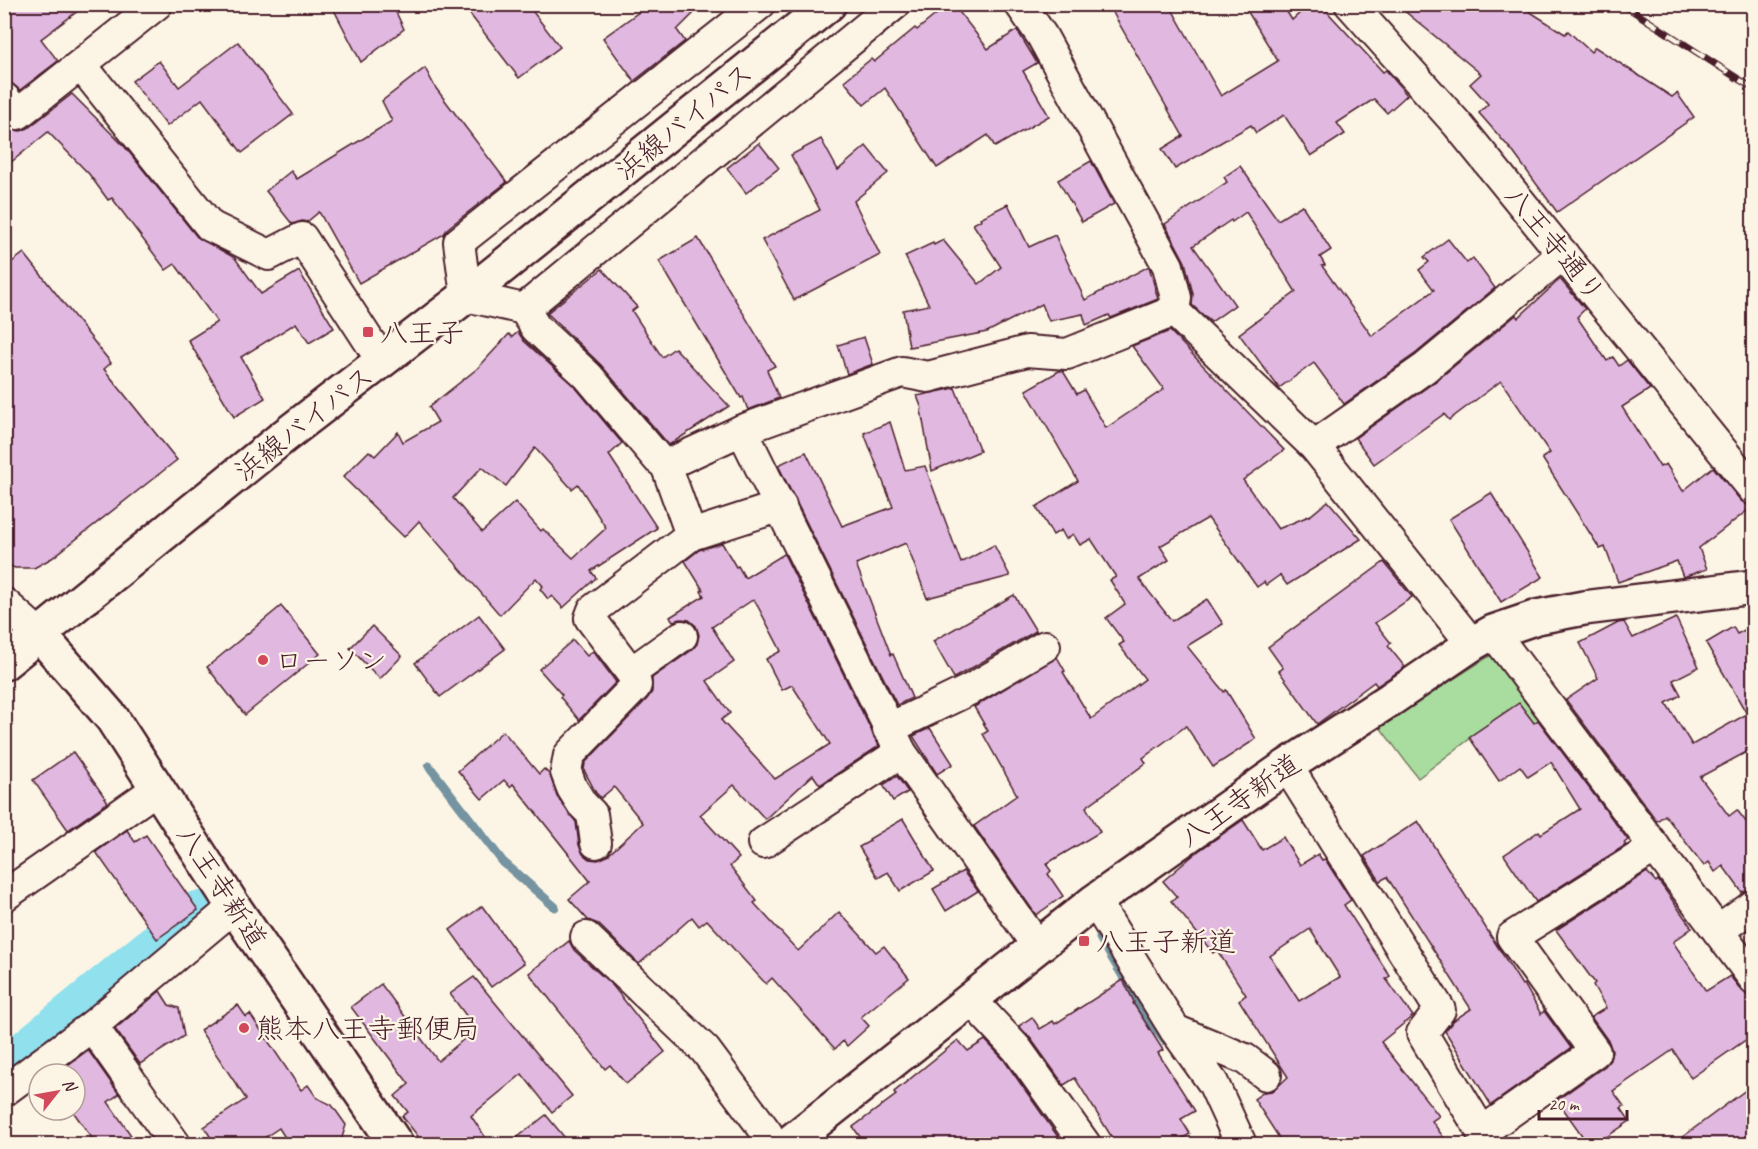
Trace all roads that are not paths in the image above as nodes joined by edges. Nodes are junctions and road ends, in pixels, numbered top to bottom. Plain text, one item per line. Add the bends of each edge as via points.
1 (157, 4) edge
2 (760, 4) edge
3 (829, 4) edge
4 (895, 4) edge
5 (1020, 4) edge
6 (1350, 4) edge
7 (81, 65) junction
8 (4, 98) edge
9 (1563, 254) junction
10 (466, 296) junction
11 (524, 309) junction
12 (1174, 311) junction
13 (382, 361) junction
14 (742, 429) junction
15 (1314, 446) junction
16 (666, 465) junction
17 (1754, 489) edge
18 (781, 506) junction
19 (691, 536) junction
20 (1754, 587) edge
21 (4, 603) edge
22 (40, 636) junction
23 (682, 636) dead end
24 (1483, 638) junction
25 (1045, 646) dead end
26 (4, 663) edge
27 (632, 674) junction
28 (895, 741) junction
29 (1287, 766) junction
30 (158, 788) junction
31 (596, 843) dead end
32 (763, 843) dead end
33 (1655, 848) junction
34 (4, 896) edge
35 (1095, 902) junction
36 (1754, 905) edge
37 (234, 907) junction
38 (1718, 931) junction
39 (586, 937) dead end
40 (1038, 946) junction
41 (1754, 979) edge
42 (971, 1000) junction
43 (92, 1026) junction
44 (1175, 1030) junction
45 (1266, 1075) dead end
46 (4, 1091) edge
47 (1485, 1138) edge
48 (175, 1144) edge
49 (396, 1144) edge
50 (769, 1144) edge
51 (788, 1144) edge
52 (1085, 1144) edge
53 (1241, 1144) edge

1 - 7 street
2 - 10 street via 459,242
3 - 10 main road, 浜線バイパス
4 - 11 street
5 - 12 street via 1042,36 1168,266 1176,298
6 - 9 street, 八王寺通り via 1458,125
7 - 8 street via 18,114
7 - 13 street via 210,226 269,255 302,238
9 - 15 street via 1425,368
9 - 17 street, 八王寺通り
10 - 11 street
10 - 13 main road, 浜線バイパス
11 - 16 street via 536,328 588,376
12 - 14 street via 1067,354 1027,351 928,377 902,372
12 - 15 street
13 - 22 main road, 浜線バイパス
14 - 16 street
14 - 18 street
15 - 24 street
16 - 19 street
18 - 19 street
18 - 28 street
19 - 27 street via 591,615
20 - 24 main road, 八王寺新道 via 1537,617
21 - 22 street
22 - 26 main road, 浜線バイパス
22 - 30 main road, 八王寺新道 via 112,718
23 - 27 street
24 - 29 main road, 八王寺新道
24 - 33 street
25 - 28 street via 971,689
27 - 31 street via 635,687 569,755 566,772 572,788 592,814
28 - 32 street
28 - 40 street
29 - 35 main road, 八王寺新道
29 - 47 street via 1440,1010 1422,1033
30 - 34 street
30 - 37 main road, 八王寺新道
33 - 38 street
33 - 47 street via 1512,937 1595,1052
35 - 40 main road, 八王寺新道
35 - 44 street
36 - 38 street
37 - 43 street
37 - 49 main road, 八王寺新道
38 - 41 street
39 - 50 street via 705,1050 766,1133
40 - 42 main road, 八王寺新道
42 - 51 main road, 八王寺新道
42 - 52 street via 1017,1049
43 - 46 street
43 - 48 street
44 - 45 street via 1245,1059
44 - 53 street via 1213,1083

